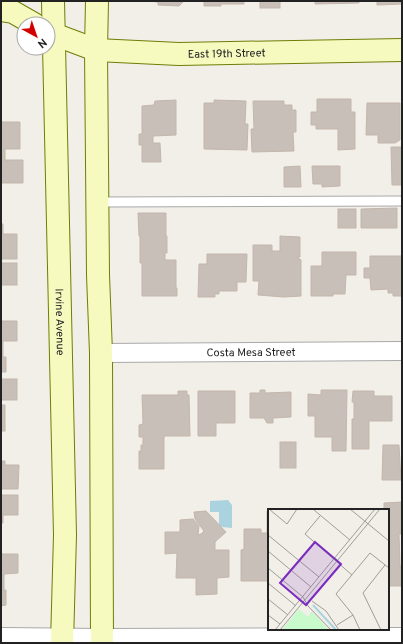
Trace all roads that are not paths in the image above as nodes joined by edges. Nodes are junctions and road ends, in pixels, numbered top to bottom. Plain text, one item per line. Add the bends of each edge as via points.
1 (52, 1) edge
2 (97, 1) edge
3 (1, 10) edge
4 (20, 16) edge
5 (52, 16) edge
6 (56, 35) edge
7 (96, 50) junction
8 (402, 50) edge
9 (52, 56) edge
10 (402, 201) edge
11 (98, 202) junction
12 (402, 351) edge
13 (100, 353) junction
14 (1, 637) edge
15 (402, 637) edge
16 (62, 641) edge
17 (103, 641) edge

1 - 5 main road, Irvine Avenue
2 - 7 main road
3 - 4 main road
6 - 7 main road, East 19th Street
7 - 8 main road, East 19th Street via 179,54
7 - 11 main road
9 - 16 main road, Irvine Avenue via 65,535
10 - 11 lane
11 - 13 main road
12 - 13 street, Costa Mesa Street
13 - 17 main road
14 - 16 street
15 - 17 street
16 - 17 street

